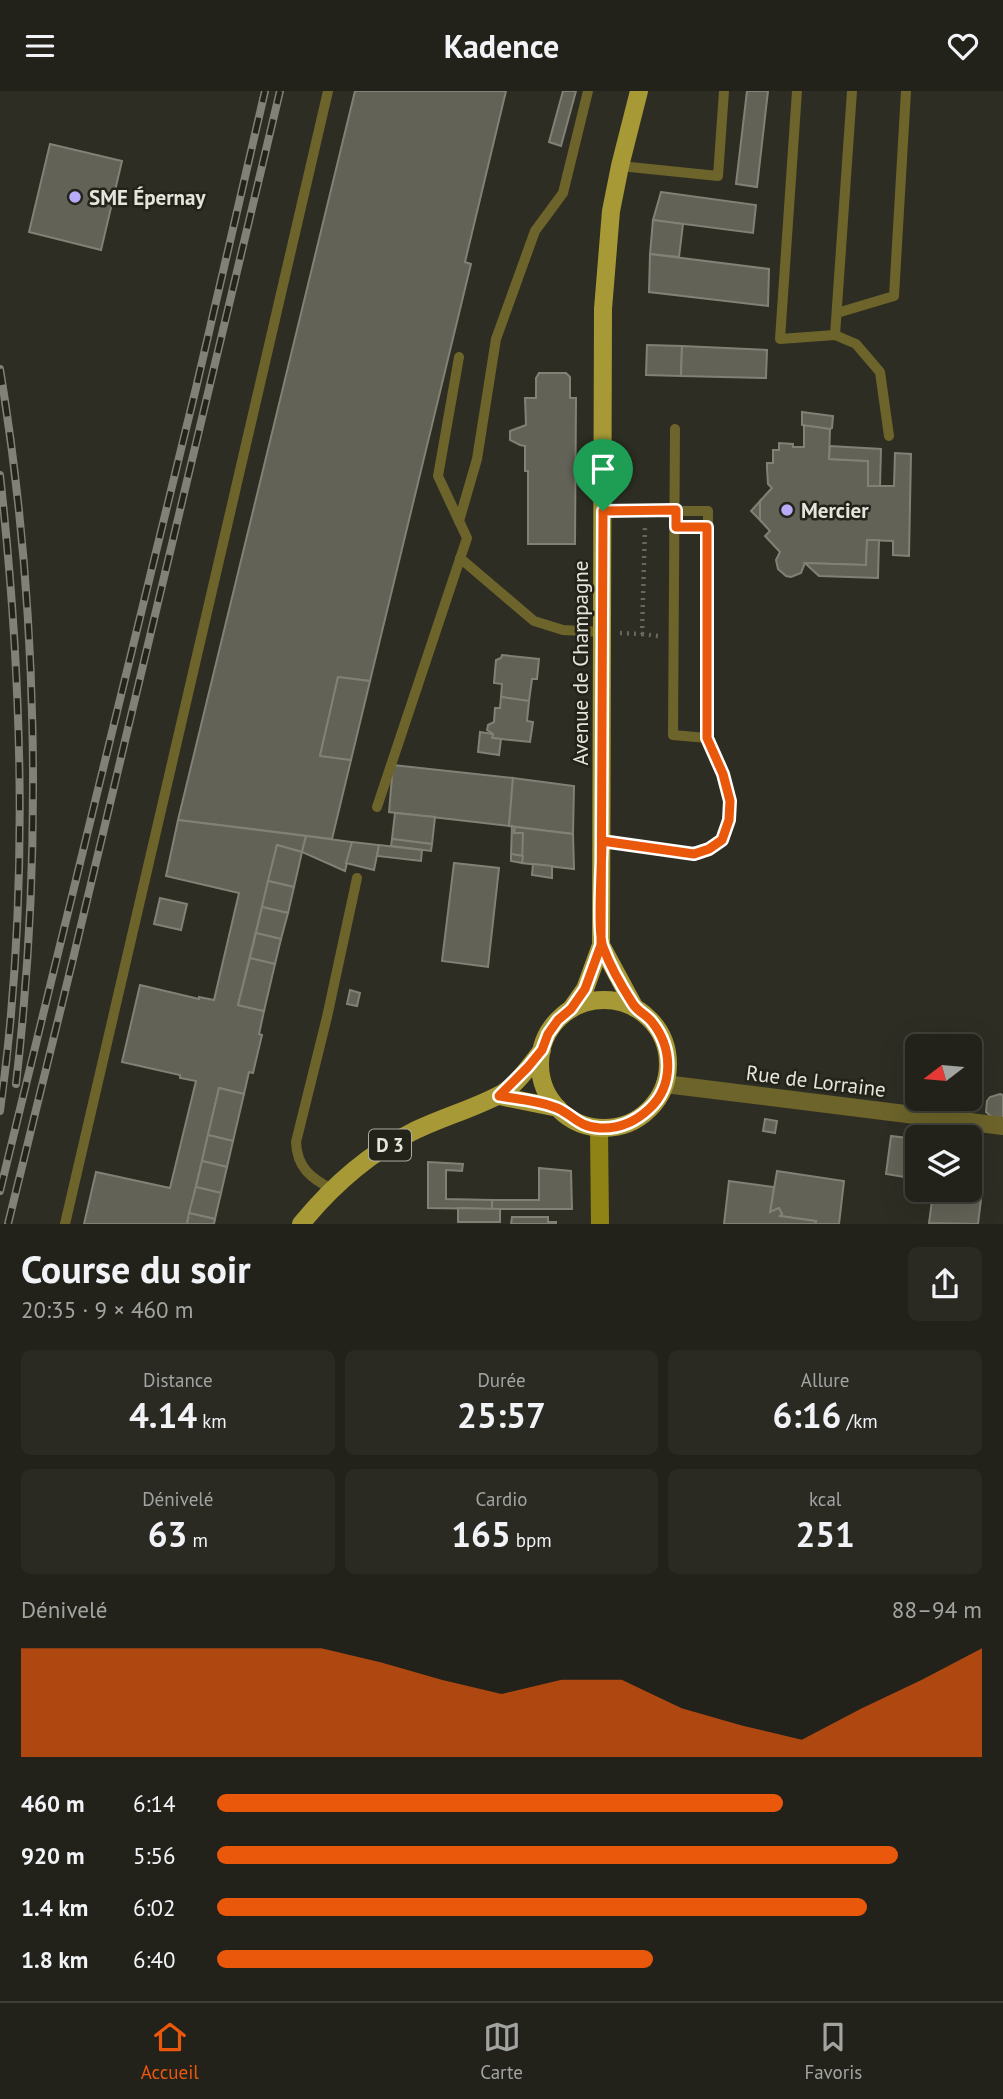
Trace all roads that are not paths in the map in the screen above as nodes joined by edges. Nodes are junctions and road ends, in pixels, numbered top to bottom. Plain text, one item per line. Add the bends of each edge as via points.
1 (328, 91) edge
2 (588, 91) edge
3 (639, 91) edge
4 (724, 91) edge
5 (797, 91) edge
6 (852, 91) edge
7 (906, 91) edge
8 (620, 166) junction
9 (837, 313) junction
10 (835, 335) junction
11 (459, 357) dead end
12 (675, 429) dead end
13 (889, 436) dead end
14 (676, 510) junction
15 (603, 511) junction
16 (459, 521) junction
17 (460, 558) junction
18 (602, 632) junction
19 (707, 738) junction
20 (377, 807) dead end
21 (602, 841) junction
22 (357, 878) dead end
23 (601, 945) junction
24 (635, 1008) junction
25 (571, 1009) junction
26 (542, 1050) junction
27 (665, 1084) junction
28 (499, 1096) junction
29 (558, 1108) junction
30 (1003, 1126) edge
31 (600, 1128) junction
32 (332, 1189) junction
33 (65, 1224) edge
34 (301, 1224) edge
35 (600, 1224) edge

1 - 33 lane
2 - 16 lane via 563,193 535,231 496,339 477,459
3 - 8 main road, Avenue de Champagne
4 - 8 lane via 719,176
5 - 10 lane via 780,339
6 - 9 lane
7 - 9 lane via 894,296
8 - 15 main road, Avenue de Champagne via 607,241 603,309
9 - 10 lane
10 - 13 lane via 856,344 880,372
11 - 16 lane via 438,476
12 - 14 lane
14 - 15 lane
14 - 19 lane via 708,511
14 - 19 lane via 673,735
15 - 18 main road, Avenue de Champagne
16 - 17 lane via 467,538
17 - 18 lane via 534,621 563,630
17 - 20 lane
18 - 21 main road, Avenue de Champagne
19 - 21 lane via 730,801 722,840 694,854
21 - 23 main road, Avenue de Champagne
22 - 32 lane via 296,1142 301,1166 315,1181
23 - 24 main road, Avenue de Champagne
23 - 25 main road, Avenue de Champagne via 585,989
24 - 25 main road via 603,1000
24 - 27 main road via 660,1033 667,1049
25 - 26 main road via 548,1034
26 - 28 main road, D 3
26 - 29 main road via 543,1081
27 - 30 street, Rue de Lorraine
27 - 31 main road via 656,1103 640,1117 621,1126
28 - 29 main road
28 - 32 main road, D 3 via 411,1132
29 - 31 main road via 584,1125
31 - 35 main road
32 - 34 main road, D 3

